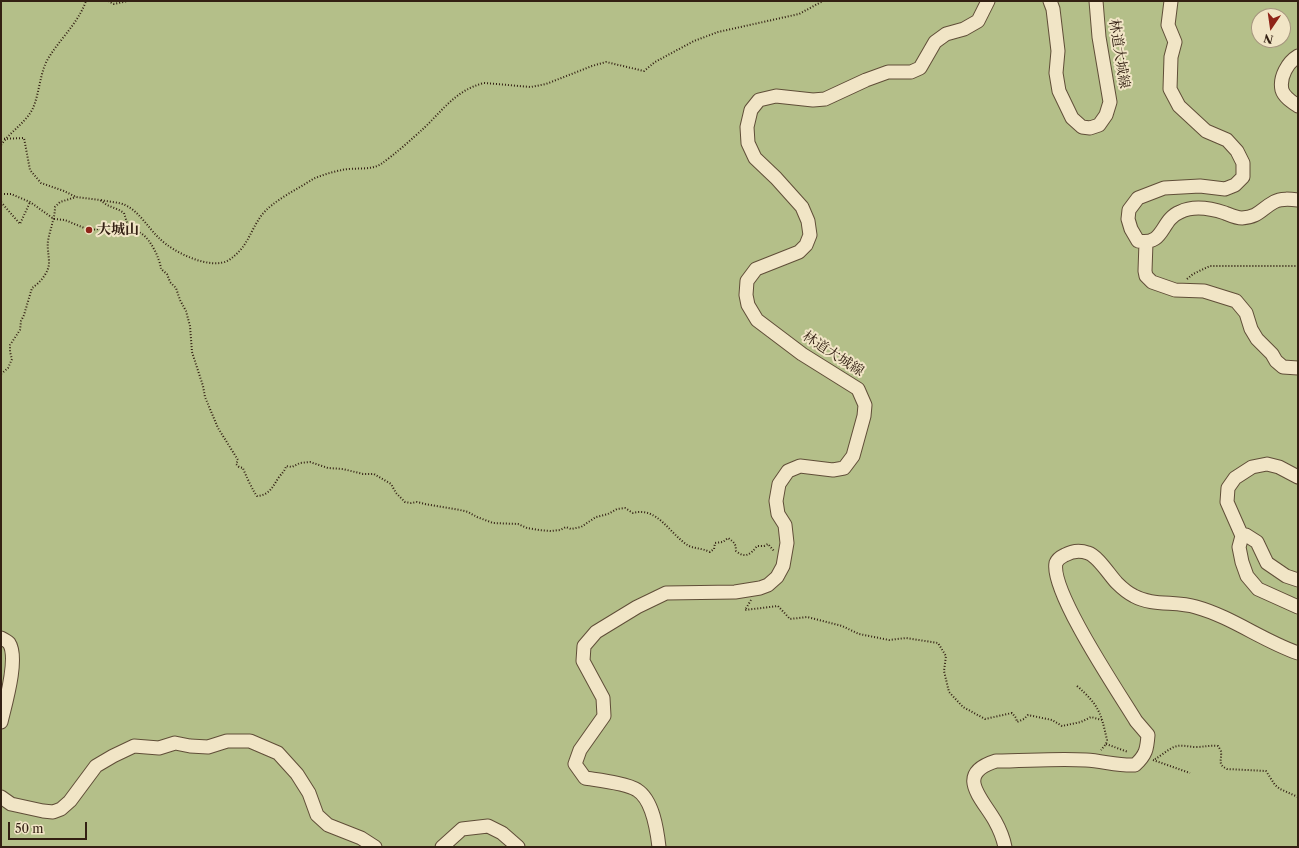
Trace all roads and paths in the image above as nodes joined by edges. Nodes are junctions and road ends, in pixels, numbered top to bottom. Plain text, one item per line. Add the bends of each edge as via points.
1 (86, 1) edge
2 (108, 1) edge
3 (128, 1) edge
4 (823, 1) edge
5 (988, 1) edge
6 (1050, 1) edge
7 (1096, 1) edge
8 (1171, 1) edge
9 (1298, 56) edge
10 (1298, 106) edge
11 (1, 139) edge
12 (5, 139) junction
13 (1, 145) edge
14 (1, 194) edge
15 (76, 197) junction
16 (100, 200) junction
17 (1298, 200) edge
18 (1, 202) edge
19 (30, 202) junction
20 (54, 219) junction
21 (128, 226) junction
22 (1146, 242) junction
23 (1298, 266) edge
24 (1175, 290) junction
25 (1298, 368) edge
26 (1, 374) edge
27 (1298, 476) edge
28 (1242, 536) junction
29 (772, 557) dead end
30 (1298, 580) edge
31 (760, 588) junction
32 (1298, 607) edge
33 (1, 638) edge
34 (1298, 653) edge
35 (1077, 686) dead end
36 (1102, 720) junction
37 (1, 722) edge
38 (1100, 750) dead end
39 (1154, 760) dead end
40 (1, 796) edge
41 (1298, 797) edge
42 (375, 847) edge
43 (442, 847) edge
44 (518, 847) edge
45 (659, 847) edge
46 (1005, 847) edge

1 - 12 path via 74,25 48,58 32,110 19,128
2 - 3 path via 114,4
4 - 16 path via 799,14 718,32 694,41 644,71 606,62 531,87 484,83 478,85 452,99 424,128 380,165 358,170 343,169 320,176 275,203 262,215 244,247 228,261 213,264 193,259 160,240 141,217 125,205
5 - 31 street, 林道大城線 via 978,21 964,29 946,34 935,42 920,68 910,72 888,72 825,99 776,96 759,100 751,110 747,127 748,142 755,158 802,206 810,235 806,245 798,252 756,270 748,281 748,305 757,320 802,354 858,389 865,404 853,456 844,468 833,470 800,466 788,471 779,484 776,500 778,514 785,525 787,544 783,566 777,577
6 - 7 street, 林道大城線 via 1058,51 1056,73 1059,91 1072,118 1082,127 1090,128 1099,125 1110,102
8 - 22 street via 1168,25 1175,42 1171,57 1170,89 1179,106 1206,131 1227,140 1238,151 1243,163 1243,177 1235,185 1225,189 1200,186 1164,188 1138,198 1129,210 1128,219 1138,241
9 - 10 street via 1287,66 1282,79 1282,90 1290,101
11 - 12 path
12 - 13 path
12 - 15 path via 24,138 30,170 41,182
14 - 19 path via 11,194
15 - 16 path
15 - 20 path via 60,202 55,207
16 - 21 path via 124,214
17 - 22 street via 1274,202 1252,217 1240,218 1220,211 1187,208 1168,222 1157,238
18 - 19 path via 20,224
19 - 20 path
20 - 21 path via 65,220 89,230
20 - 26 path via 48,243 49,265 45,275 32,288 20,321 20,330 10,345 12,359 8,368
21 - 29 path via 143,234 155,251 161,269 176,288 186,310 192,352 205,397 218,428 238,460 236,464 243,468 257,496 264,496 272,490 286,466 310,462 328,468 374,474 391,484 405,502 460,510 493,523 518,524 539,530 581,528 596,517 617,508 625,508 633,512 641,510 652,514 694,548 703,548 710,552 714,549 715,543 728,538 734,541 736,551 746,556 758,546 768,544 774,552
22 - 24 street via 1146,276 1152,282
23 - 24 path via 1210,266 1193,274
24 - 25 street via 1204,291 1236,301 1246,313 1257,339 1276,361 1283,367
27 - 28 street via 1267,464 1252,467 1235,478 1228,488 1227,502
28 - 30 street via 1246,535 1256,542 1267,563 1286,576
28 - 32 street via 1239,547 1247,576 1258,589
31 - 36 path via 745,610 778,606 790,619 807,617 842,626 859,634 889,640 906,638 938,643 946,656 944,671 949,692 963,707 985,719 1012,713 1016,722 1028,715 1052,720 1062,726 1091,717
31 - 45 street, 林道大城線 via 735,592 666,593 596,632 584,646 583,661 603,698 604,716 580,750 575,764 585,778 608,781 637,790 651,809
33 - 37 street via 9,644 12,653 11,679
34 - 46 street via 1196,606 1135,597 1117,583 1090,553 1070,552 1059,558 1056,563 1058,580 1065,599 1136,721 1148,735 1147,746 1144,757 1135,765 1084,760 996,761 985,764 976,772 974,788 1002,833
35 - 36 path via 1088,695 1099,710
36 - 38 path via 1107,740
39 - 41 path via 1179,746 1218,746 1223,767 1266,771 1275,785
40 - 42 street via 12,804 53,812 70,801 96,766 134,746 158,748 175,743 208,747 227,741 250,741 278,753 297,774 309,793 317,815 328,825 361,838
43 - 44 street via 462,829 488,826 502,833

